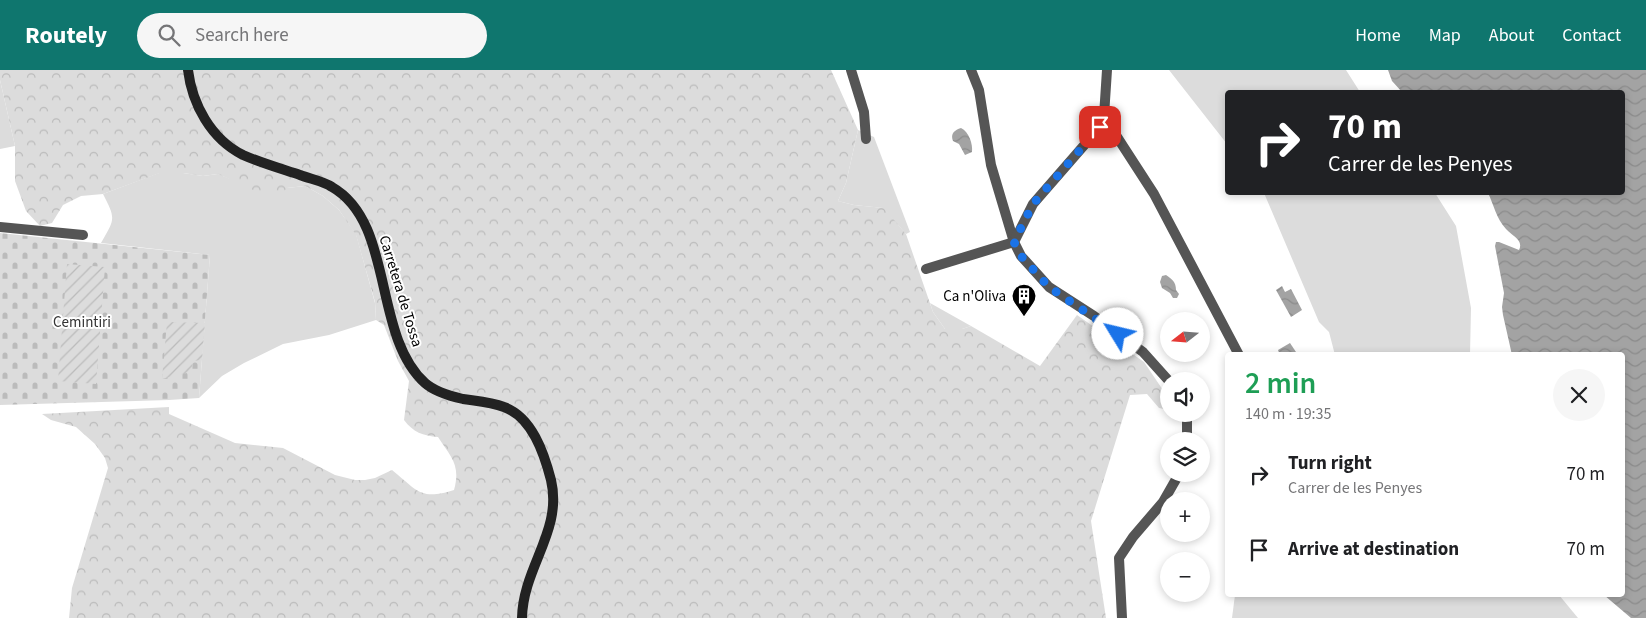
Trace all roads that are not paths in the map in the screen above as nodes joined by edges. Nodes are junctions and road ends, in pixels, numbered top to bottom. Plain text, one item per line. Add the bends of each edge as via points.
1 (188, 70) edge
2 (851, 70) edge
3 (971, 70) edge
4 (1107, 70) edge
5 (1105, 127) junction
6 (866, 140) dead end
7 (0, 227) edge
8 (83, 235) dead end
9 (1014, 242) junction
10 (926, 269) dead end
11 (1237, 352) edge
12 (1161, 372) edge
13 (1174, 482) edge
14 (522, 618) edge
15 (1122, 618) edge

1 - 14 main road, Carretera de Tossa via 196,103 210,127 224,142 244,155 332,186 360,214 372,242 401,351 426,385 454,397 503,406 528,425 551,481 553,504 548,532 523,598
2 - 6 street via 864,112
3 - 9 street via 979,90 991,165
4 - 5 street via 1104,116 1099,121
5 - 9 street via 1033,204
5 - 11 street via 1118,136 1154,194
7 - 8 street
9 - 10 street
9 - 12 street via 1021,256 1049,287 1143,352
13 - 15 street via 1163,502 1119,558

